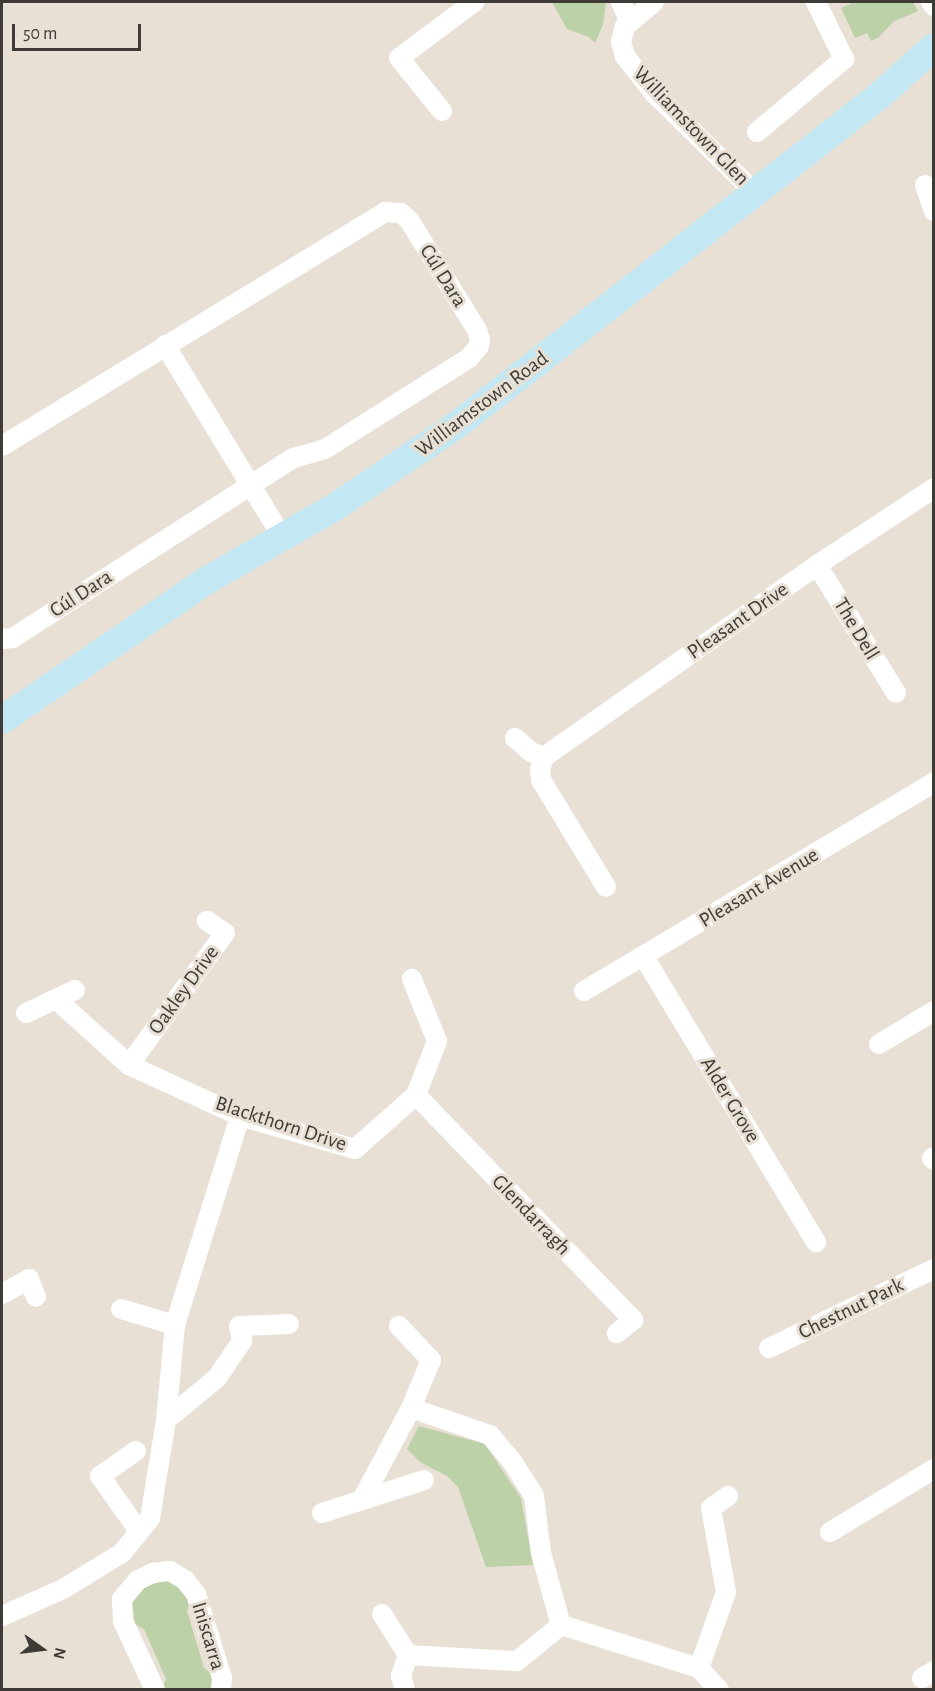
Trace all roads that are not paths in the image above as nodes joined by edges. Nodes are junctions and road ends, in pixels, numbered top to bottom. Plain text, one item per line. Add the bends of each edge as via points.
1 (474, 2) edge
2 (621, 2) edge
3 (654, 2) edge
4 (816, 2) edge
5 (931, 2) edge
6 (933, 6) edge
7 (630, 22) junction
8 (933, 47) edge
9 (442, 111) dead end
10 (757, 132) dead end
11 (925, 186) dead end
12 (755, 193) junction
13 (933, 207) edge
14 (165, 345) junction
15 (2, 446) edge
16 (250, 486) junction
17 (933, 488) edge
18 (282, 537) junction
19 (817, 565) junction
20 (2, 639) edge
21 (896, 693) dead end
22 (2, 720) edge
23 (515, 738) dead end
24 (544, 757) junction
25 (933, 782) edge
26 (606, 886) dead end
27 (207, 921) dead end
28 (644, 957) junction
29 (412, 979) dead end
30 (75, 990) dead end
31 (584, 991) dead end
32 (57, 1000) junction
33 (933, 1011) edge
34 (26, 1013) dead end
35 (879, 1044) dead end
36 (129, 1065) junction
37 (416, 1095) junction
38 (240, 1116) junction
39 (816, 1242) dead end
40 (933, 1269) edge
41 (2, 1294) edge
42 (36, 1297) dead end
43 (120, 1309) dead end
44 (289, 1324) dead end
45 (176, 1325) junction
46 (399, 1326) dead end
47 (617, 1333) dead end
48 (769, 1348) dead end
49 (411, 1408) junction
50 (166, 1420) junction
51 (135, 1451) dead end
52 (933, 1469) edge
53 (424, 1480) dead end
54 (728, 1496) dead end
55 (363, 1498) junction
56 (322, 1513) dead end
57 (139, 1532) junction
58 (830, 1532) dead end
59 (382, 1614) dead end
60 (2, 1616) edge
61 (561, 1625) junction
62 (408, 1655) junction
63 (699, 1668) junction
64 (155, 1689) edge
65 (221, 1689) edge
66 (405, 1689) edge
67 (719, 1689) edge

1 - 9 street via 399,57
2 - 7 street
3 - 7 street
4 - 10 street, Williamstown Glen via 843,59
5 - 6 street
7 - 12 street, Williamstown Glen via 621,42 625,56 654,93
8 - 12 street, Williamstown Road via 879,96
11 - 13 street
12 - 18 street, Williamstown Road via 458,424 373,483
14 - 15 street, Cúl Dara
14 - 16 street
14 - 16 street, Cúl Dara via 370,219 393,211 409,220 477,330 479,346 469,358 324,449 293,458
16 - 18 street
16 - 20 street, Cúl Dara via 13,638
17 - 19 street, Pleasant Drive
18 - 22 street, Williamstown Road via 209,579
19 - 21 street, The Dell
19 - 24 street, Pleasant Drive
23 - 24 street
24 - 26 street via 541,780
25 - 28 street, Pleasant Avenue
27 - 36 street, Oakley Drive via 225,933
28 - 31 street, Pleasant Avenue
28 - 39 street, Alder Grove
29 - 37 street via 437,1041
30 - 32 street
32 - 34 street
32 - 36 street, Blackthorn Drive
33 - 35 street
36 - 38 street, Blackthorn Drive
37 - 38 street, Blackthorn Drive via 355,1149
37 - 47 street, Glendarragh via 633,1320
38 - 45 street
40 - 48 street, Chestnut Park
41 - 42 street via 29,1279
43 - 45 street
44 - 50 street via 239,1326 242,1341 217,1378
45 - 50 street
46 - 49 street via 431,1360
49 - 55 street
49 - 61 street via 490,1435 512,1461 534,1496 541,1553
50 - 57 street via 150,1518
51 - 57 street via 100,1476
52 - 58 street
53 - 55 street
54 - 63 street via 711,1508 726,1592
55 - 56 street
57 - 60 street via 122,1552 63,1589
59 - 62 street
61 - 62 street via 517,1662
61 - 63 street
62 - 66 street via 401,1676
63 - 67 street
64 - 65 street, Iniscarra via 123,1621 122,1599 138,1580 170,1571 185,1580 196,1594 222,1678

